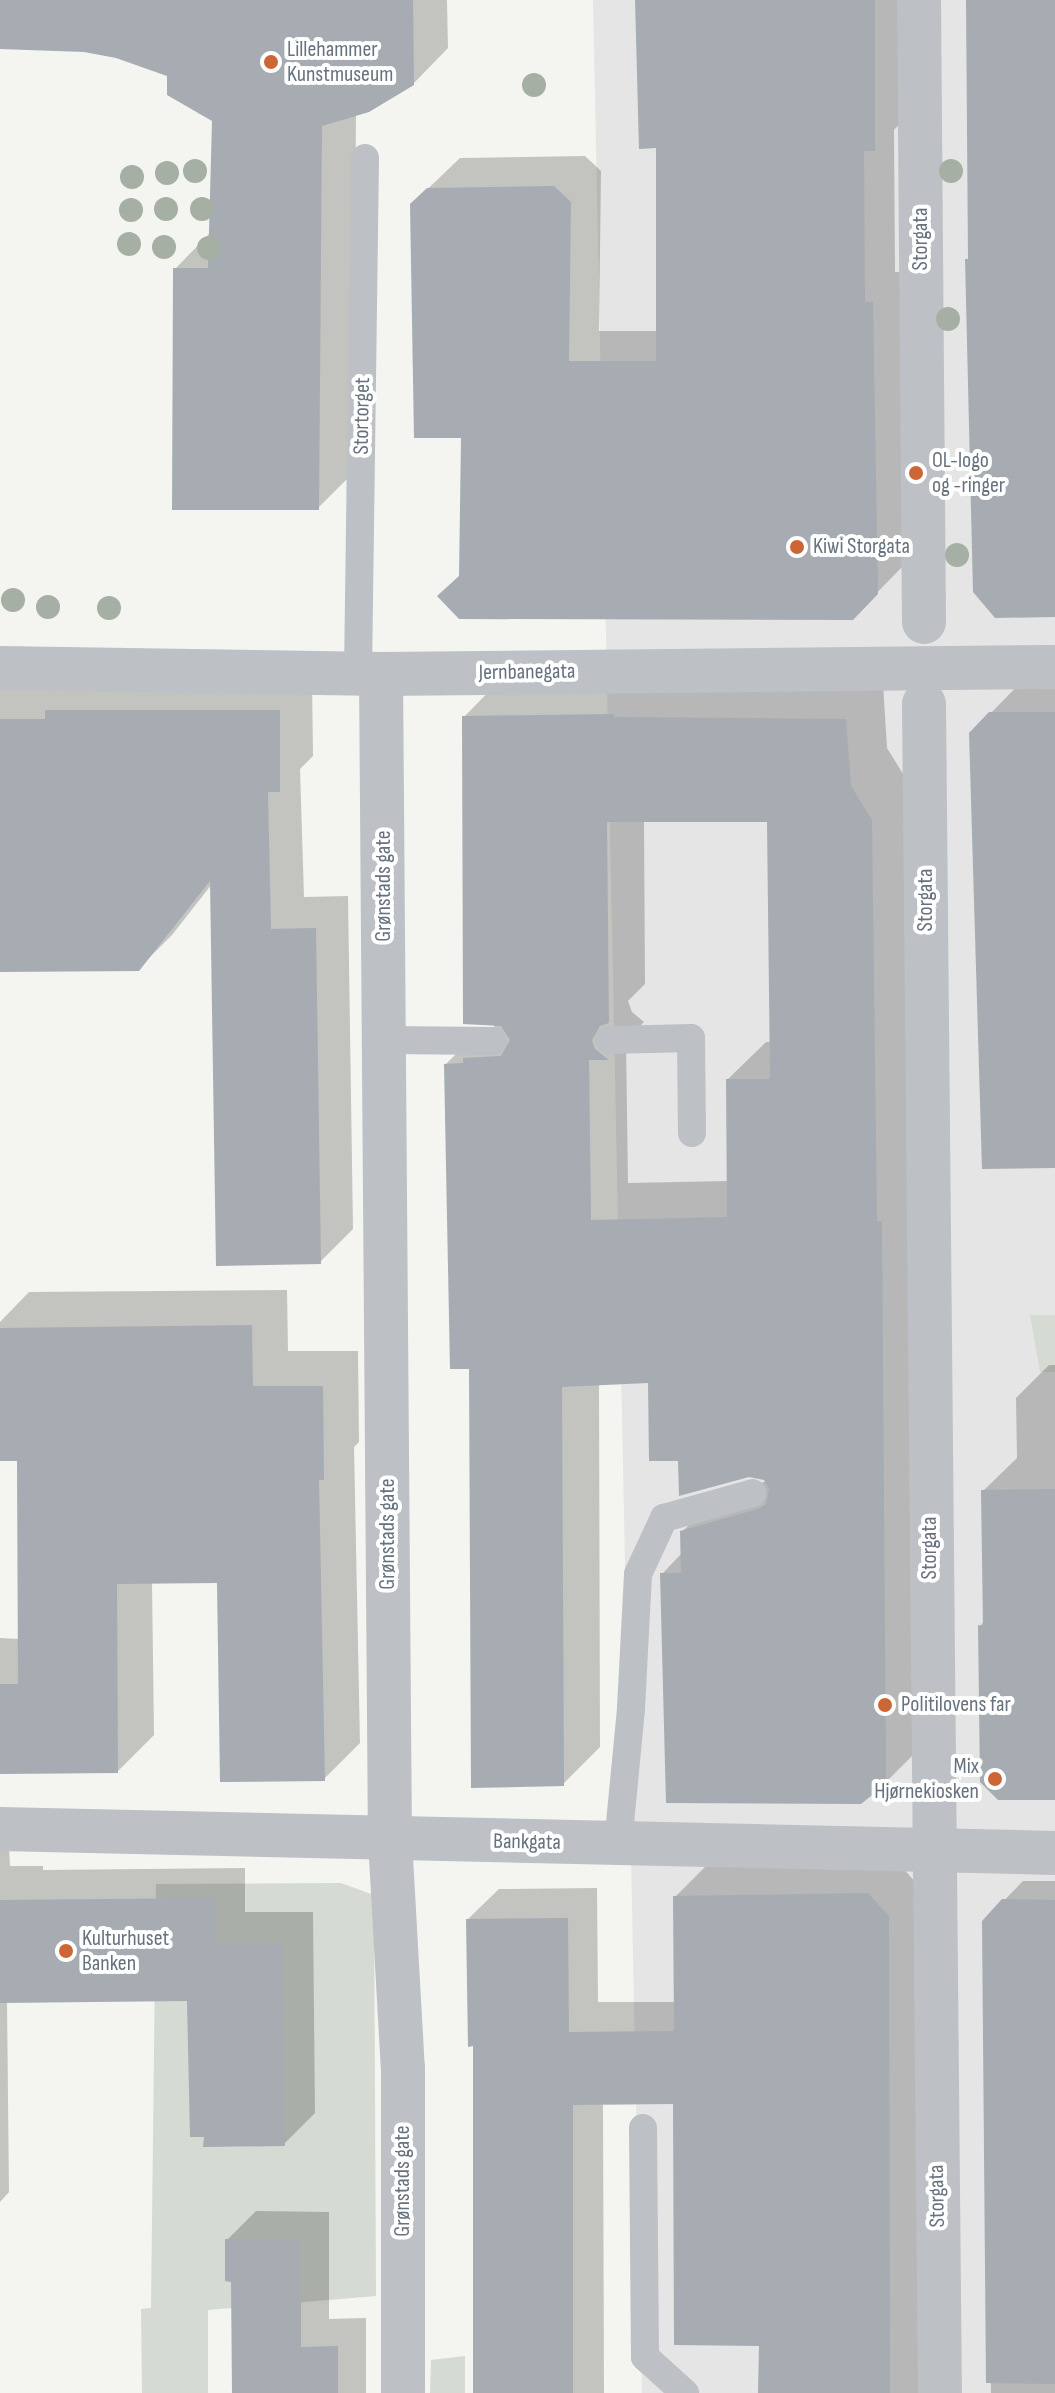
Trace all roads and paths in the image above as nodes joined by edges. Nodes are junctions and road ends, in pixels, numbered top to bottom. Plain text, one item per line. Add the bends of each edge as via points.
1 (919, 0) edge
2 (365, 158) dead end
3 (924, 622) dead end
4 (1055, 667) edge
5 (0, 668) edge
6 (370, 674) junction
7 (924, 685) junction
8 (385, 1040) junction
9 (609, 1040) dead end
10 (493, 1041) dead end
11 (692, 1133) dead end
12 (753, 1493) dead end
13 (0, 1829) edge
14 (390, 1839) junction
15 (618, 1844) junction
16 (932, 1852) junction
17 (1055, 1853) edge
18 (643, 2128) dead end
19 (403, 2393) edge
20 (685, 2393) edge
21 (940, 2393) edge

1 - 3 street, Storgata
2 - 6 lane, Stortorget
4 - 7 street, Jernbanegata
5 - 6 street, Jernbanegata
6 - 7 street, Jernbanegata
6 - 8 street, Grønstads gate
7 - 16 street, Storgata
8 - 10 lane
8 - 14 street, Grønstads gate
9 - 11 lane via 691,1038
12 - 15 lane via 664,1518 638,1574
13 - 14 street, Bankgata
14 - 15 street, Bankgata
14 - 19 street, Grønstads gate via 403,2068
15 - 16 street, Bankgata
16 - 17 street, Bankgata
16 - 21 street, Storgata
18 - 20 lane via 645,2357

